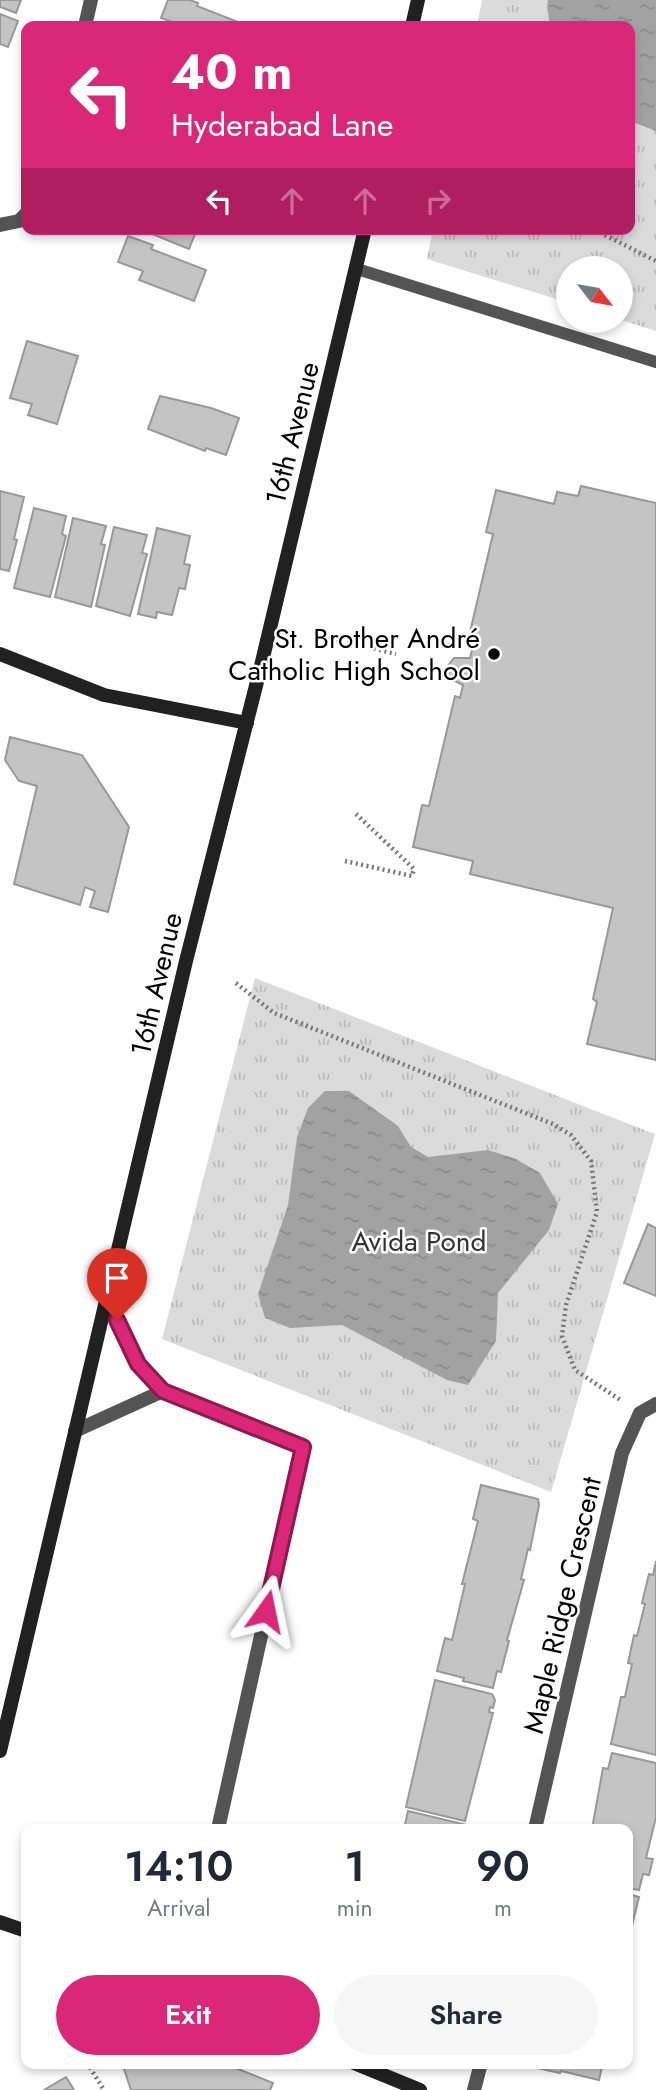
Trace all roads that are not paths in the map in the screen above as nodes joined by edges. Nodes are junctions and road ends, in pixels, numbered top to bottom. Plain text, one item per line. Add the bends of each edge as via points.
1 (91, 0) edge
2 (418, 0) edge
3 (86, 21) edge
4 (413, 21) edge
5 (21, 219) edge
6 (0, 225) edge
7 (364, 235) edge
8 (356, 269) junction
9 (656, 362) edge
10 (0, 653) edge
11 (247, 723) junction
12 (107, 1297) junction
13 (163, 1391) junction
14 (656, 1404) edge
15 (75, 1431) junction
16 (0, 1751) edge
17 (219, 1824) edge
18 (536, 1824) edge
19 (0, 1922) edge
20 (21, 1929) edge
21 (369, 2069) edge
22 (479, 2069) edge
23 (420, 2090) edge
24 (474, 2090) edge

1 - 3 street
2 - 4 main road
5 - 6 street
7 - 8 main road, 16th Avenue
8 - 9 lane
8 - 11 main road, 16th Avenue
10 - 11 main road via 104,695
11 - 12 main road, 16th Avenue
12 - 13 street via 138,1364
12 - 15 main road, 16th Avenue
13 - 15 street
13 - 17 street via 303,1447
14 - 18 street, Maple Ridge Crescent via 640,1413 622,1453
15 - 16 main road, 16th Avenue
19 - 20 main road
21 - 23 main road
22 - 24 street

